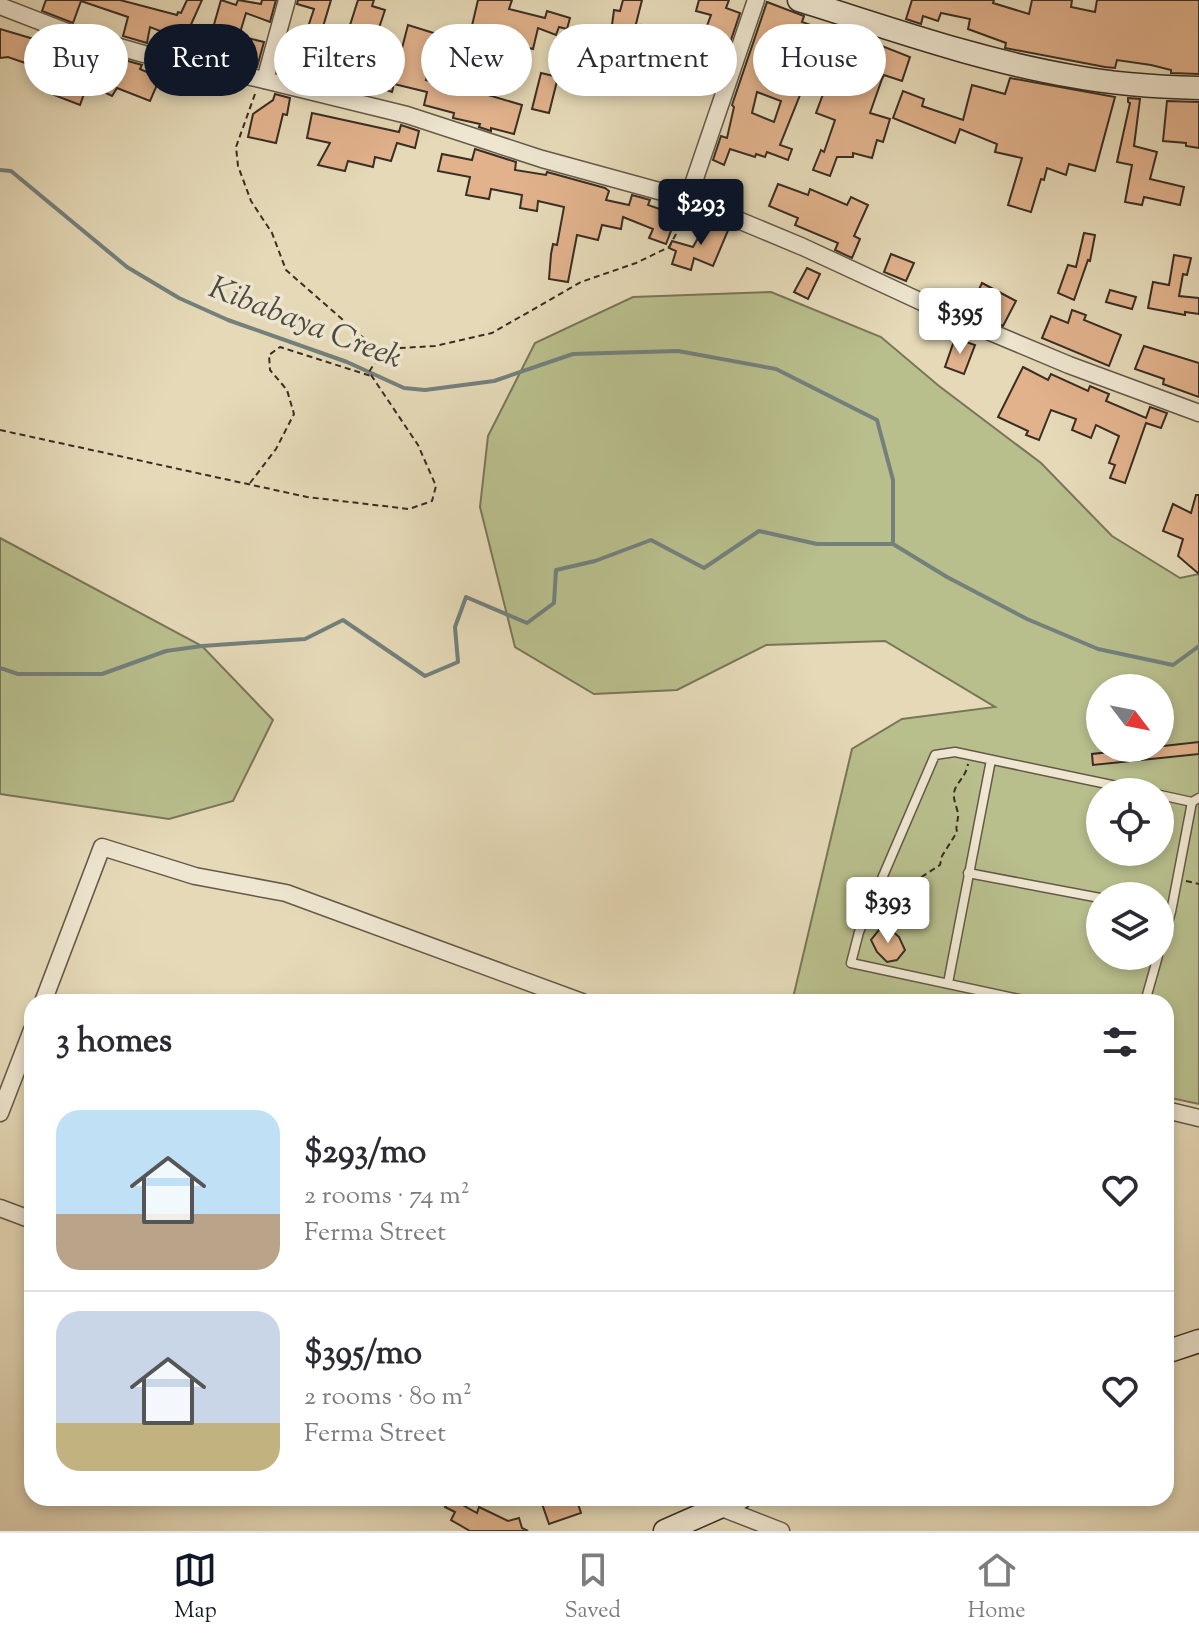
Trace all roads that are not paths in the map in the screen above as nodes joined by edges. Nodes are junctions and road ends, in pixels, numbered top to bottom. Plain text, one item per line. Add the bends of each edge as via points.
1 (287, 0) edge
2 (756, 0) edge
3 (799, 0) edge
4 (0, 6) edge
5 (262, 79) junction
6 (1199, 88) edge
7 (691, 200) junction
8 (1199, 413) edge
9 (991, 760) junction
10 (1086, 780) edge
11 (1174, 797) edge
12 (1196, 800) edge
13 (968, 873) junction
14 (1086, 895) edge
15 (1174, 899) edge
16 (1154, 970) edge
17 (948, 983) junction
18 (46, 994) edge
19 (560, 994) edge
20 (997, 994) edge
21 (1147, 994) edge
22 (24, 1051) edge
23 (1174, 1112) edge
24 (0, 1113) edge
25 (1199, 1118) edge
26 (0, 1208) edge
27 (24, 1217) edge
28 (1199, 1341) edge
29 (1174, 1349) edge
30 (702, 1506) edge
31 (714, 1506) edge
32 (665, 1531) edge
33 (781, 1531) edge

1 - 5 street
2 - 7 street
3 - 6 main road via 990,59 1112,82
4 - 5 street via 144,54
5 - 7 street via 407,115
7 - 8 street via 966,323
9 - 10 lane
9 - 13 lane
9 - 17 lane via 955,752 935,755 859,932 851,963
11 - 12 lane
12 - 15 lane
13 - 14 lane
13 - 17 lane
16 - 21 lane
17 - 20 lane
18 - 19 street via 102,847 195,876 286,893
22 - 24 street
23 - 25 street
26 - 27 street
28 - 29 main road
30 - 32 main road
31 - 33 street

